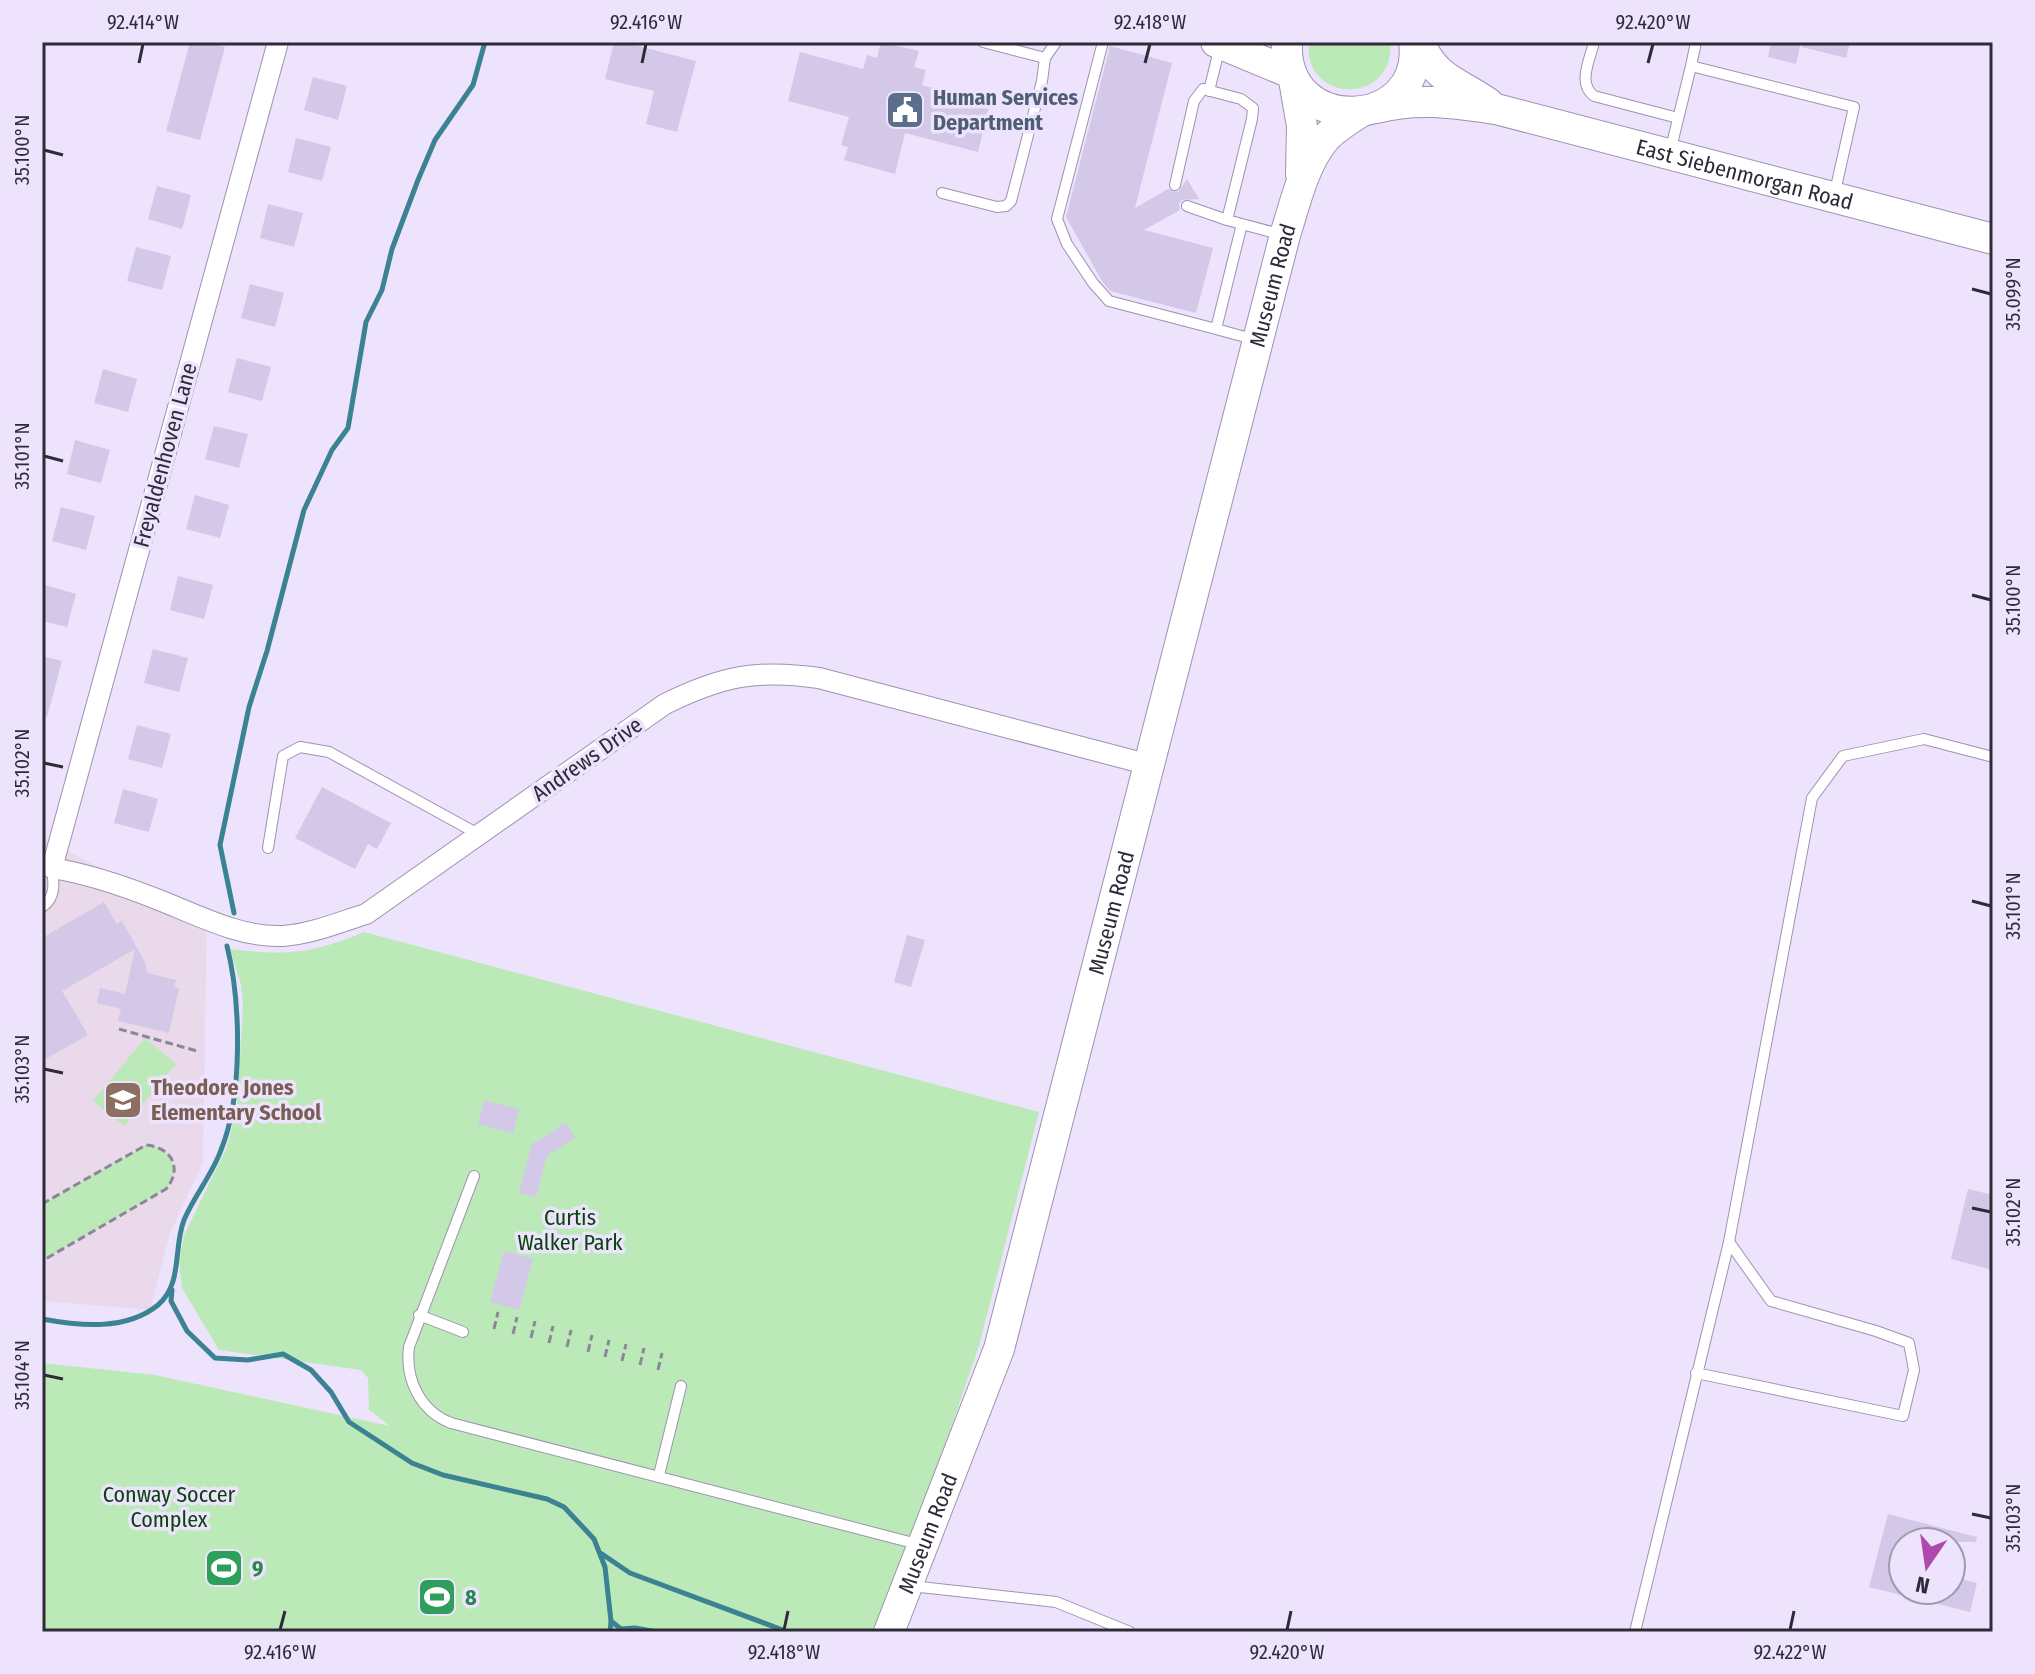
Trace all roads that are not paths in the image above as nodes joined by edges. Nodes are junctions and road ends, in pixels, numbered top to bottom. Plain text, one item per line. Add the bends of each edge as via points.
1 (278, 42) edge
2 (983, 42) edge
3 (1056, 42) edge
4 (1103, 42) edge
5 (1287, 42) edge
6 (1416, 42) edge
7 (1594, 42) edge
8 (1696, 42) edge
9 (1218, 43) edge
10 (1045, 58) junction
11 (1691, 66) junction
12 (1293, 76) junction
13 (1209, 91) junction
14 (1496, 109) junction
15 (1367, 111) junction
16 (1678, 118) junction
17 (1669, 155) junction
18 (1301, 184) junction
19 (1175, 185) dead end
20 (942, 193) dead end
21 (1834, 198) junction
22 (1187, 206) dead end
23 (1227, 220) junction
24 (1242, 224) junction
25 (1285, 235) junction
26 (1993, 239) edge
27 (1216, 329) junction
28 (1258, 340) junction
29 (1993, 757) edge
30 (1150, 765) junction
31 (52, 827) edge
32 (480, 835) junction
33 (268, 848) dead end
34 (47, 868) edge
35 (42, 907) edge
36 (474, 1176) dead end
37 (1729, 1242) junction
38 (419, 1315) junction
39 (463, 1332) dead end
40 (1696, 1373) junction
41 (681, 1386) dead end
42 (659, 1475) junction
43 (923, 1545) junction
44 (907, 1586) junction
45 (889, 1632) edge
46 (1130, 1632) edge
47 (1635, 1632) edge

1 - 31 street, Freyaldenhoven Lane
2 - 10 lane
3 - 10 lane
4 - 27 lane via 1057,219 1067,244 1109,301
5 - 12 street, Museum Road
6 - 14 street, East Siebenmorgan Road via 1436,72
6 - 15 street, Museum Road via 1405,84
7 - 16 lane via 1584,81 1587,90
8 - 11 lane
9 - 12 street
9 - 13 lane
10 - 20 lane via 1011,201 997,207
11 - 16 lane
11 - 21 lane via 1854,107
12 - 15 street via 1322,107
12 - 18 street, Museum Road via 1302,126
13 - 19 lane via 1203,89 1194,101
13 - 23 lane via 1241,99 1253,108
14 - 15 street, East Siebenmorgan Road via 1430,100
14 - 17 street, East Siebenmorgan Road
15 - 18 street, Museum Road via 1322,143
16 - 17 lane
17 - 21 street, East Siebenmorgan Road
18 - 25 street, Museum Road
21 - 26 street, East Siebenmorgan Road
22 - 23 lane
23 - 24 lane
24 - 25 lane
24 - 27 lane
25 - 28 street, Museum Road
27 - 28 lane
28 - 30 street, Museum Road
29 - 37 lane via 1924,739 1843,756 1812,798
30 - 32 street, Andrews Drive via 819,678 747,674 704,685 665,704
30 - 43 street, Museum Road via 999,1349
31 - 34 street, Freyaldenhoven Lane
32 - 33 lane via 329,752 300,747 283,756
32 - 34 street, Andrews Drive via 366,914 282,936 218,924 110,881
34 - 35 lane via 54,889
36 - 38 lane
37 - 40 lane
37 - 40 lane via 1771,1301 1909,1343 1914,1370 1903,1416
38 - 39 lane
38 - 42 lane via 409,1347 409,1375 421,1399 445,1420
40 - 47 lane
41 - 42 lane
42 - 43 lane
43 - 44 street, Museum Road
44 - 45 street, Museum Road
44 - 46 lane via 1056,1602

